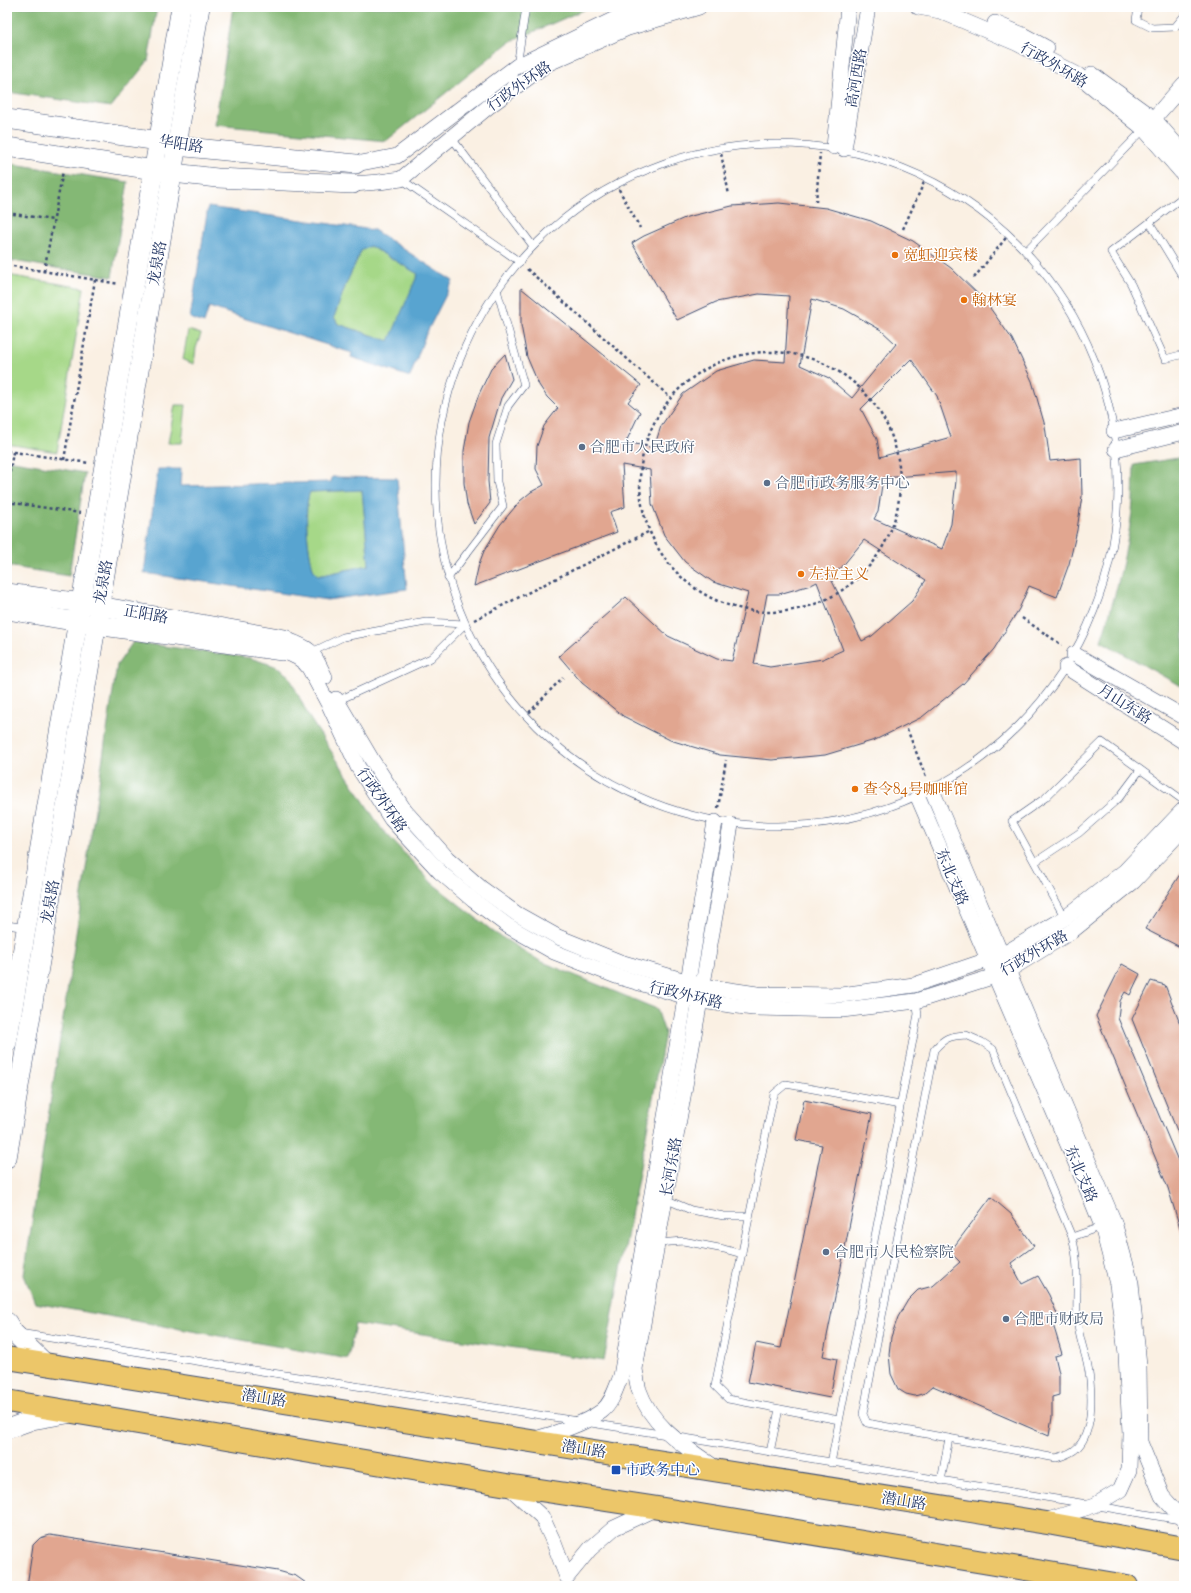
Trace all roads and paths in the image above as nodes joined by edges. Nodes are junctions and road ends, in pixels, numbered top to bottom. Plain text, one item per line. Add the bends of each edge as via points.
1 (182, 7) edge
2 (200, 7) edge
3 (526, 7) edge
4 (650, 7) edge
5 (699, 7) edge
6 (848, 7) edge
7 (868, 7) edge
8 (918, 7) edge
9 (956, 7) edge
10 (1138, 7) edge
11 (1184, 16) edge
12 (517, 66) junction
13 (1184, 84) edge
14 (509, 92) junction
15 (7, 118) edge
16 (1149, 124) junction
17 (451, 136) junction
18 (168, 143) junction
19 (7, 147) edge
20 (833, 147) junction
21 (720, 148) junction
22 (1184, 154) edge
23 (65, 157) junction
24 (356, 164) joint
25 (154, 170) junction
26 (173, 173) junction
27 (1184, 175) edge
28 (926, 178) junction
29 (401, 179) junction
30 (353, 184) joint
31 (616, 184) junction
32 (729, 195) dead end
33 (1184, 196) edge
34 (816, 202) dead end
35 (7, 213) edge
36 (53, 220) junction
37 (1150, 223) junction
38 (640, 228) dead end
39 (903, 229) dead end
40 (1009, 234) junction
41 (533, 246) junction
42 (1026, 251) junction
43 (520, 262) junction
44 (7, 265) edge
45 (44, 271) junction
46 (974, 278) dead end
47 (1184, 279) edge
48 (95, 280) junction
49 (135, 287) junction
50 (497, 290) junction
51 (1184, 354) edge
52 (671, 398) junction
53 (1184, 415) edge
54 (1114, 431) junction
55 (1184, 432) edge
56 (1116, 448) junction
57 (7, 451) edge
58 (13, 452) junction
59 (64, 460) junction
60 (105, 465) junction
61 (7, 490) edge
62 (7, 502) edge
63 (97, 516) junction
64 (650, 531) junction
65 (448, 578) junction
66 (7, 593) edge
67 (91, 605) junction
68 (7, 610) edge
69 (1022, 618) dead end
70 (87, 624) junction
71 (465, 624) junction
72 (283, 645) junction
73 (312, 652) junction
74 (1074, 654) junction
75 (1066, 667) junction
76 (563, 677) dead end
77 (337, 701) junction
78 (525, 717) junction
79 (1184, 717) edge
80 (906, 729) dead end
81 (1184, 742) edge
82 (726, 760) dead end
83 (1140, 770) junction
84 (932, 790) junction
85 (918, 797) junction
86 (1184, 801) edge
87 (1184, 809) edge
88 (715, 822) junction
89 (731, 825) junction
90 (1184, 828) edge
91 (1035, 862) junction
92 (1065, 918) junction
93 (7, 925) edge
94 (35, 929) junction
95 (1002, 955) junction
96 (988, 960) junction
97 (1009, 970) junction
98 (995, 976) junction
99 (914, 985) junction
100 (698, 990) junction
101 (686, 997) junction
102 (916, 1001) junction
103 (7, 1043) edge
104 (900, 1105) junction
105 (7, 1158) edge
106 (665, 1199) junction
107 (749, 1216) junction
108 (1108, 1224) junction
109 (1072, 1237) junction
110 (658, 1243) junction
111 (742, 1254) junction
112 (9, 1328) edge
113 (7, 1358) edge
114 (46, 1364) junction
115 (7, 1401) edge
116 (779, 1409) junction
117 (74, 1413) junction
118 (839, 1420) junction
119 (582, 1422) junction
120 (7, 1429) edge
121 (670, 1436) junction
122 (949, 1438) junction
123 (529, 1440) junction
124 (770, 1452) junction
125 (831, 1463) junction
126 (723, 1473) junction
127 (942, 1481) junction
128 (507, 1485) junction
129 (1095, 1505) junction
130 (658, 1508) junction
131 (1184, 1521) edge
132 (1041, 1522) junction
133 (1182, 1547) edge
134 (566, 1582) edge
135 (1127, 1586) edge

1 - 18 street, 龙泉路
2 - 18 street, 龙泉路
3 - 12 lane
4 - 12 street, 行政外环路 via 623,15
5 - 14 street, 行政外环路 via 628,28 547,64
6 - 20 street, 高河西路
7 - 20 street, 高河西路
8 - 16 street, 行政外环路 via 940,11 1009,40 1078,75
9 - 16 street, 行政外环路 via 1023,35 1086,70
10 - 11 lane via 1136,20 1152,28 1175,27
12 - 14 lane
12 - 24 street, 行政外环路 via 397,156
13 - 16 street
14 - 17 street, 行政外环路
15 - 18 street, 华阳路
16 - 22 street, 行政外环路
16 - 27 street, 行政外环路
16 - 42 lane
17 - 29 street, 行政外环路
17 - 41 lane
18 - 24 street, 华阳路
18 - 25 street, 龙泉路
18 - 26 street, 龙泉路
19 - 23 street, 华阳路
20 - 21 lane via 780,142
20 - 28 lane via 895,163
20 - 34 path
21 - 31 lane via 672,160
21 - 32 path
23 - 25 street, 华阳路
23 - 36 path
25 - 26 street, 华阳路
25 - 49 street, 龙泉路
26 - 30 street, 华阳路 via 217,178
26 - 67 street, 龙泉路
28 - 39 path
28 - 40 lane via 987,215
29 - 30 street
29 - 43 lane
31 - 38 path
31 - 41 lane via 574,210
33 - 37 lane
35 - 36 path
36 - 45 path
37 - 47 lane
37 - 51 lane via 1111,252 1131,284 1166,359
40 - 42 lane
40 - 46 path
41 - 43 lane
42 - 54 lane via 1058,290 1084,334 1102,382
43 - 50 lane
43 - 52 path
44 - 45 path
45 - 48 path
48 - 49 path
48 - 59 path
49 - 60 street, 龙泉路
50 - 65 lane via 467,342 447,398 437,458 437,511
50 - 65 lane via 524,385 508,406 496,444 497,482 503,506
52 - 64 path via 653,426 644,449 640,474 641,500
52 - 64 path via 704,369 727,358 752,352 778,351 804,355 828,364 855,382 884,417 894,441 899,466 900,492 886,542 872,564 854,582 833,596 810,606 785,611 760,612 735,608 690,585 672,568
53 - 54 street
54 - 56 lane
55 - 56 street
56 - 74 lane via 1118,502 1111,554 1096,605
57 - 58 path
58 - 59 path
58 - 61 path
59 - 60 path
60 - 63 street, 龙泉路
62 - 63 path
63 - 67 street, 龙泉路
64 - 71 path
65 - 71 lane
66 - 67 street, 正阳路
67 - 70 street, 龙泉路
67 - 72 street, 正阳路
68 - 70 street, 正阳路
69 - 74 path
70 - 72 street, 正阳路
70 - 94 street, 龙泉路
71 - 73 lane via 419,623 343,637
71 - 77 lane via 431,658
71 - 78 lane via 491,673
72 - 73 street via 301,645
72 - 101 street, 行政外环路 via 306,663 358,767 391,819 440,872 508,926 554,952 616,976
73 - 77 street, 行政外环路
74 - 75 lane
74 - 79 street, 月山东路
75 - 81 street, 月山东路
75 - 84 lane via 1029,716 984,758
76 - 78 path
77 - 100 street, 行政外环路 via 405,811 446,858 481,888 517,914 558,937
78 - 88 lane via 566,754 612,785 662,808
80 - 84 path
82 - 88 path
83 - 86 lane
83 - 91 lane via 1118,798 1079,833
83 - 91 lane via 1102,742 1045,798 1012,821
84 - 85 lane
84 - 95 street, 东北支路
85 - 89 lane via 858,818 794,828
85 - 96 street, 东北支路
87 - 92 street, 行政外环路 via 1125,871
88 - 89 lane
88 - 100 street, 长河东路
89 - 100 street, 长河东路
90 - 97 street, 行政外环路 via 1133,882 1072,932
91 - 92 lane
92 - 95 street, 行政外环路
93 - 94 lane
94 - 103 street, 龙泉路
94 - 105 street, 龙泉路
95 - 96 street, 行政外环路
95 - 97 street, 东北支路
96 - 98 street, 东北支路
96 - 99 street, 行政外环路
97 - 98 street, 行政外环路
97 - 108 street, 东北支路
98 - 102 street, 行政外环路
98 - 108 street, 东北支路 via 1088,1189
99 - 100 street, 行政外环路 via 841,995
99 - 102 lane
100 - 101 street, 长河东路
100 - 102 street, 行政外环路 via 753,1008 842,1010
100 - 106 street, 长河东路
101 - 119 street, 长河东路 via 621,1376 614,1396 602,1411
102 - 104 lane via 918,1014
104 - 107 lane via 786,1084 774,1094
104 - 118 lane
106 - 107 lane via 691,1210 724,1216
106 - 110 street, 长河东路
107 - 111 lane
108 - 109 lane
108 - 129 street, 东北支路 via 1126,1354 1129,1470 1120,1490
108 - 131 street, 东北支路 via 1131,1283 1139,1365 1140,1442 1162,1496
109 - 122 lane via 1078,1270 1078,1334 1090,1384 1091,1409 1085,1436 1078,1447 1067,1455 1056,1458
109 - 122 lane via 993,1050 966,1035 952,1036 942,1041 934,1050 863,1414 867,1423
110 - 111 lane via 682,1241 724,1248
110 - 121 street, 长河东路 via 635,1369 639,1390 652,1416
111 - 116 lane via 715,1386 728,1399
112 - 114 street
112 - 119 lane
113 - 114 main road, 潜山路
114 - 123 main road, 潜山路
115 - 117 main road
116 - 118 lane
116 - 124 lane
117 - 120 street via 32,1420
117 - 128 main road
118 - 125 lane
119 - 121 lane
119 - 123 street, 长河东路 via 556,1433
121 - 124 lane
121 - 126 street, 长河东路
122 - 127 lane
123 - 126 main road, 潜山路
124 - 125 lane
125 - 127 lane
126 - 132 main road, 潜山路
127 - 129 lane
128 - 130 main road
128 - 134 street via 542,1516 554,1543
129 - 131 lane
129 - 132 street, 东北支路
130 - 134 street via 614,1528 590,1550
130 - 135 main road
132 - 133 main road, 潜山路

